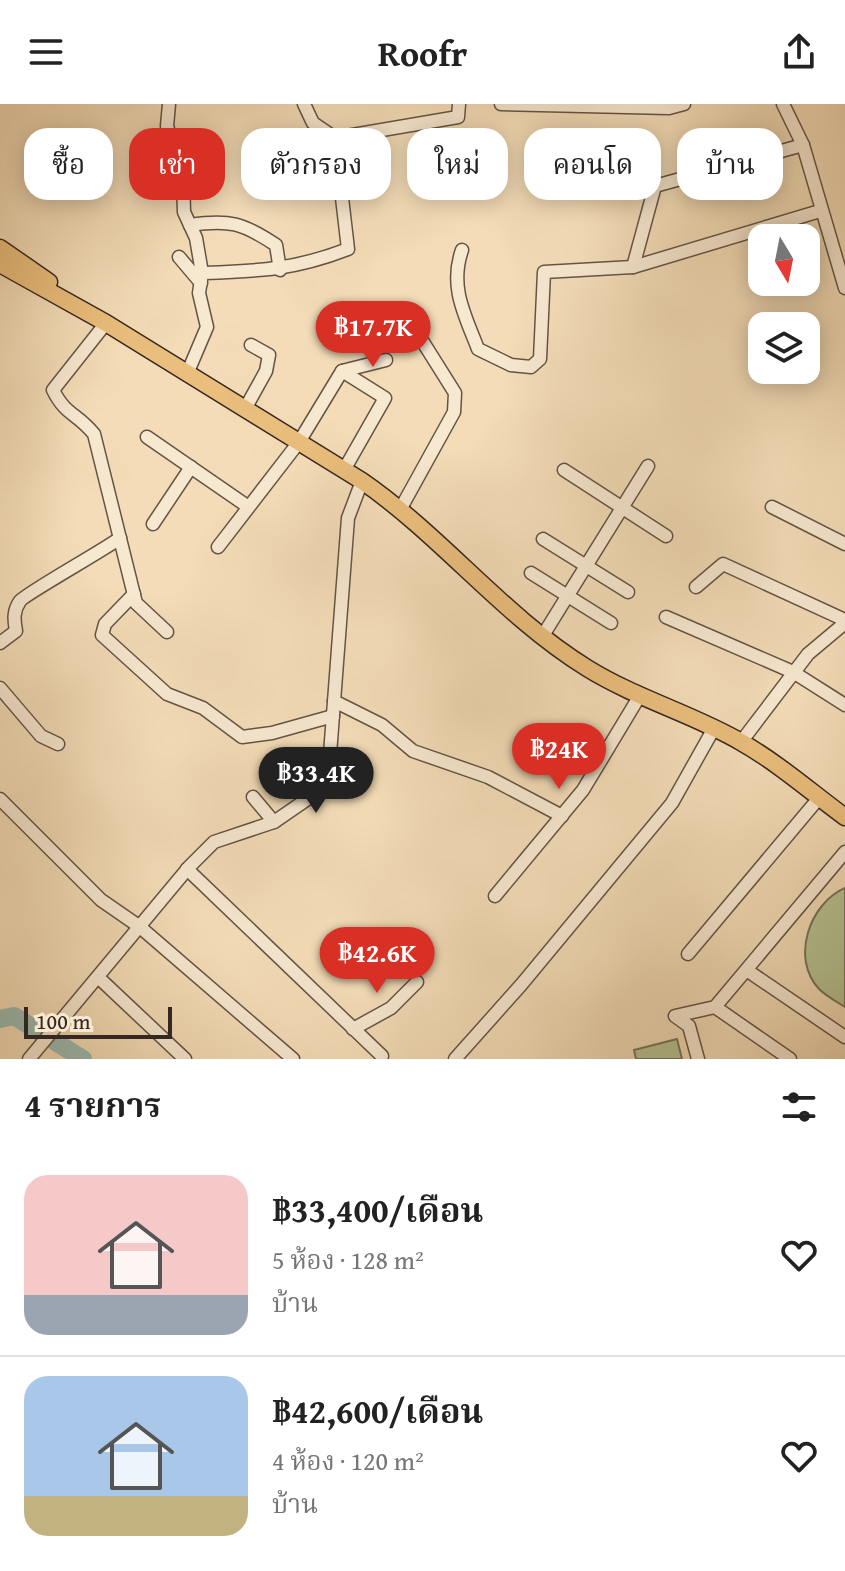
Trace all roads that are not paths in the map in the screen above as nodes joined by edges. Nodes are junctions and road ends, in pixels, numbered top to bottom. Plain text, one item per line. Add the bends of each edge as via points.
1 (169, 104) edge
2 (304, 104) edge
3 (459, 104) edge
4 (501, 104) edge
5 (684, 104) edge
6 (783, 104) edge
7 (320, 128) edge
8 (391, 128) edge
9 (803, 145) junction
10 (342, 200) edge
11 (820, 211) junction
12 (190, 225) junction
13 (0, 248) edge
14 (462, 250) dead end
15 (179, 257) dead end
16 (0, 264) edge
17 (633, 267) junction
18 (280, 270) junction
19 (202, 278) junction
20 (844, 279) edge
21 (106, 323) junction
22 (411, 323) dead end
23 (251, 345) dead end
24 (386, 360) dead end
25 (342, 371) junction
26 (187, 374) junction
27 (245, 409) junction
28 (147, 437) dead end
29 (299, 442) junction
30 (648, 466) dead end
31 (191, 467) junction
32 (344, 470) junction
33 (564, 470) dead end
34 (362, 481) junction
35 (247, 506) junction
36 (772, 507) dead end
37 (401, 508) junction
38 (622, 508) junction
39 (153, 524) dead end
40 (666, 536) dead end
41 (120, 538) junction
42 (543, 539) dead end
43 (845, 544) edge
44 (218, 547) dead end
45 (586, 566) junction
46 (531, 573) dead end
47 (696, 587) dead end
48 (628, 592) dead end
49 (134, 594) junction
50 (568, 596) junction
51 (666, 617) dead end
52 (845, 621) edge
53 (611, 623) dead end
54 (167, 632) dead end
55 (542, 637) junction
56 (0, 643) edge
57 (793, 672) junction
58 (0, 688) edge
59 (639, 697) junction
60 (334, 701) junction
61 (845, 705) edge
62 (333, 716) junction
63 (713, 730) junction
64 (741, 742) junction
65 (58, 744) dead end
66 (253, 797) dead end
67 (819, 798) junction
68 (0, 799) edge
69 (562, 816) junction
70 (845, 817) edge
71 (274, 822) junction
72 (845, 852) edge
73 (187, 869) junction
74 (495, 896) dead end
75 (138, 925) junction
76 (688, 954) dead end
77 (748, 971) junction
78 (99, 978) junction
79 (417, 982) dead end
80 (715, 1007) junction
81 (353, 1029) junction
82 (845, 1037) edge
83 (382, 1056) dead end
84 (29, 1059) edge
85 (185, 1059) edge
86 (293, 1059) edge
87 (455, 1059) edge
88 (698, 1059) edge
89 (790, 1059) edge

1 - 12 street via 167,126
2 - 7 street
3 - 8 street via 458,117
4 - 5 street
6 - 9 street
9 - 11 street
9 - 17 street via 655,186
10 - 18 street via 348,249
11 - 17 street
11 - 20 street
12 - 18 street via 229,221 252,229 276,245
12 - 19 street
13 - 21 main road
14 - 17 street via 457,265 459,304 478,349 511,365 531,367 540,359 544,272
15 - 19 street
16 - 21 main road
18 - 19 street
19 - 26 street via 199,293 207,327
21 - 26 main road
21 - 41 street via 53,390 62,410 82,419 94,434
22 - 37 street via 455,393 455,403
23 - 27 street via 269,355
24 - 25 street
25 - 29 street
25 - 32 street via 385,398
26 - 27 main road
27 - 29 main road
28 - 31 street
29 - 32 main road
29 - 35 street
30 - 38 street
31 - 35 street
31 - 39 street
32 - 34 main road
33 - 38 street
34 - 37 main road
34 - 60 street via 348,518
35 - 44 street
36 - 43 street
37 - 55 main road via 477,583
38 - 40 street
38 - 45 street
41 - 49 street
41 - 56 street via 21,598 14,614 16,631
42 - 45 street
45 - 48 street
45 - 50 street
46 - 50 street
47 - 52 street via 723,564
49 - 54 street via 136,603
49 - 62 street via 105,624 102,635 167,694 203,708 242,737
50 - 53 street
50 - 55 street
51 - 57 street
52 - 57 street
55 - 59 main road
57 - 61 street
57 - 64 street
58 - 65 street via 41,736
59 - 63 main road
59 - 69 street via 612,747
60 - 62 street
60 - 69 street via 382,725 413,751 488,777
62 - 71 street via 324,779 306,800
63 - 64 main road
63 - 87 street via 672,803
64 - 67 main road
66 - 71 street
67 - 70 main road
67 - 76 street
68 - 75 street via 101,900
69 - 74 street
71 - 73 street via 214,842
72 - 77 street
73 - 75 street
73 - 81 street
75 - 78 street
75 - 86 street
77 - 80 street
77 - 82 street
78 - 84 street
78 - 85 street
79 - 81 street via 391,1008
80 - 88 street via 675,1016 689,1026
80 - 89 street
81 - 83 street

